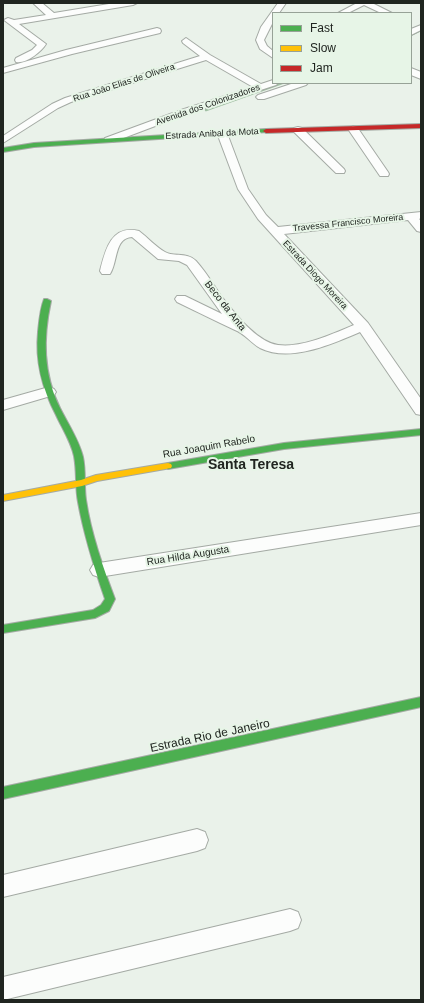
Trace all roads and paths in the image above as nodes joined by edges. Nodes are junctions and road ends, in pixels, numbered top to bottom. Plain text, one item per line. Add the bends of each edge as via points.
1 (37, 3) edge
2 (133, 3) edge
3 (282, 3) edge
4 (364, 3) edge
5 (276, 12) edge
6 (344, 12) edge
7 (386, 12) edge
8 (52, 16) junction
9 (3, 17) edge
10 (272, 17) edge
11 (12, 23) junction
12 (421, 27) edge
13 (157, 31) dead end
14 (412, 32) edge
15 (272, 37) edge
16 (260, 40) junction
17 (186, 41) dead end
18 (272, 54) edge
19 (207, 56) junction
20 (4, 71) edge
21 (412, 72) edge
22 (421, 76) edge
23 (272, 82) edge
24 (299, 84) edge
25 (260, 87) junction
26 (421, 126) edge
27 (143, 128) junction
28 (353, 129) junction
29 (298, 130) junction
30 (222, 133) junction
31 (109, 140) junction
32 (4, 144) edge
33 (34, 145) joint
34 (340, 171) dead end
35 (384, 174) dead end
36 (416, 215) edge
37 (421, 229) edge
38 (275, 231) junction
39 (106, 271) dead end
40 (181, 299) dead end
41 (47, 301) dead end
42 (363, 326) junction
43 (240, 328) junction
44 (49, 392) junction
45 (3, 405) edge
46 (421, 410) edge
47 (421, 432) edge
48 (82, 483) junction
49 (3, 498) edge
50 (421, 519) edge
51 (99, 570) junction
52 (3, 629) edge
53 (421, 702) edge
54 (3, 793) edge
55 (197, 840) dead end
56 (3, 886) edge
57 (290, 920) dead end
58 (3, 989) edge

1 - 8 street
2 - 8 street
3 - 5 street
4 - 6 street
4 - 7 street
8 - 11 street
9 - 11 street
10 - 16 street
11 - 20 street via 42,44
12 - 14 street
13 - 20 street via 76,50
15 - 16 street
16 - 18 street via 263,47
17 - 19 street
19 - 25 street
19 - 32 street, Rua Joāo Elias de Oliveira via 68,100 55,106
21 - 22 street
23 - 25 street, Avenida dos Colonizadores
24 - 27 street, Avenida dos Colonizadores via 224,108
25 - 27 street, Avenida dos Colonizadores
26 - 28 street, Estrada Anibal da Mota
27 - 31 street, Avenida dos Colonizadores
28 - 29 street, Estrada Anibal da Mota
28 - 35 street
29 - 30 street, Estrada Anibal da Mota
29 - 34 street
30 - 31 street, Estrada Anibal da Mota
30 - 38 street, Estrada Diogo Moreira via 243,189
31 - 33 street, Estrada Anibal da Mota
32 - 33 street
36 - 37 street
36 - 38 street, Travessa Francisco Moreira
38 - 42 street, Estrada Diogo Moreira
39 - 43 street, Beco da Anta via 114,242 124,233 139,235 162,256 191,262
40 - 43 street
41 - 44 street via 41,334 43,371
42 - 43 street, Beco da Anta via 332,339 294,348 277,349 264,346
42 - 46 street, Estrada Diogo Moreira
44 - 45 street
44 - 48 street via 77,452
47 - 48 street, Rua Joaquim Rabelo via 284,446 96,478
48 - 49 street, Rua Joaquim Rabelo
48 - 51 street via 82,498
50 - 51 street, Rua Hilda Augusta
51 - 52 street via 110,599 105,608 94,614
53 - 54 street, Estrada Rio de Janeiro
55 - 56 street
57 - 58 street

